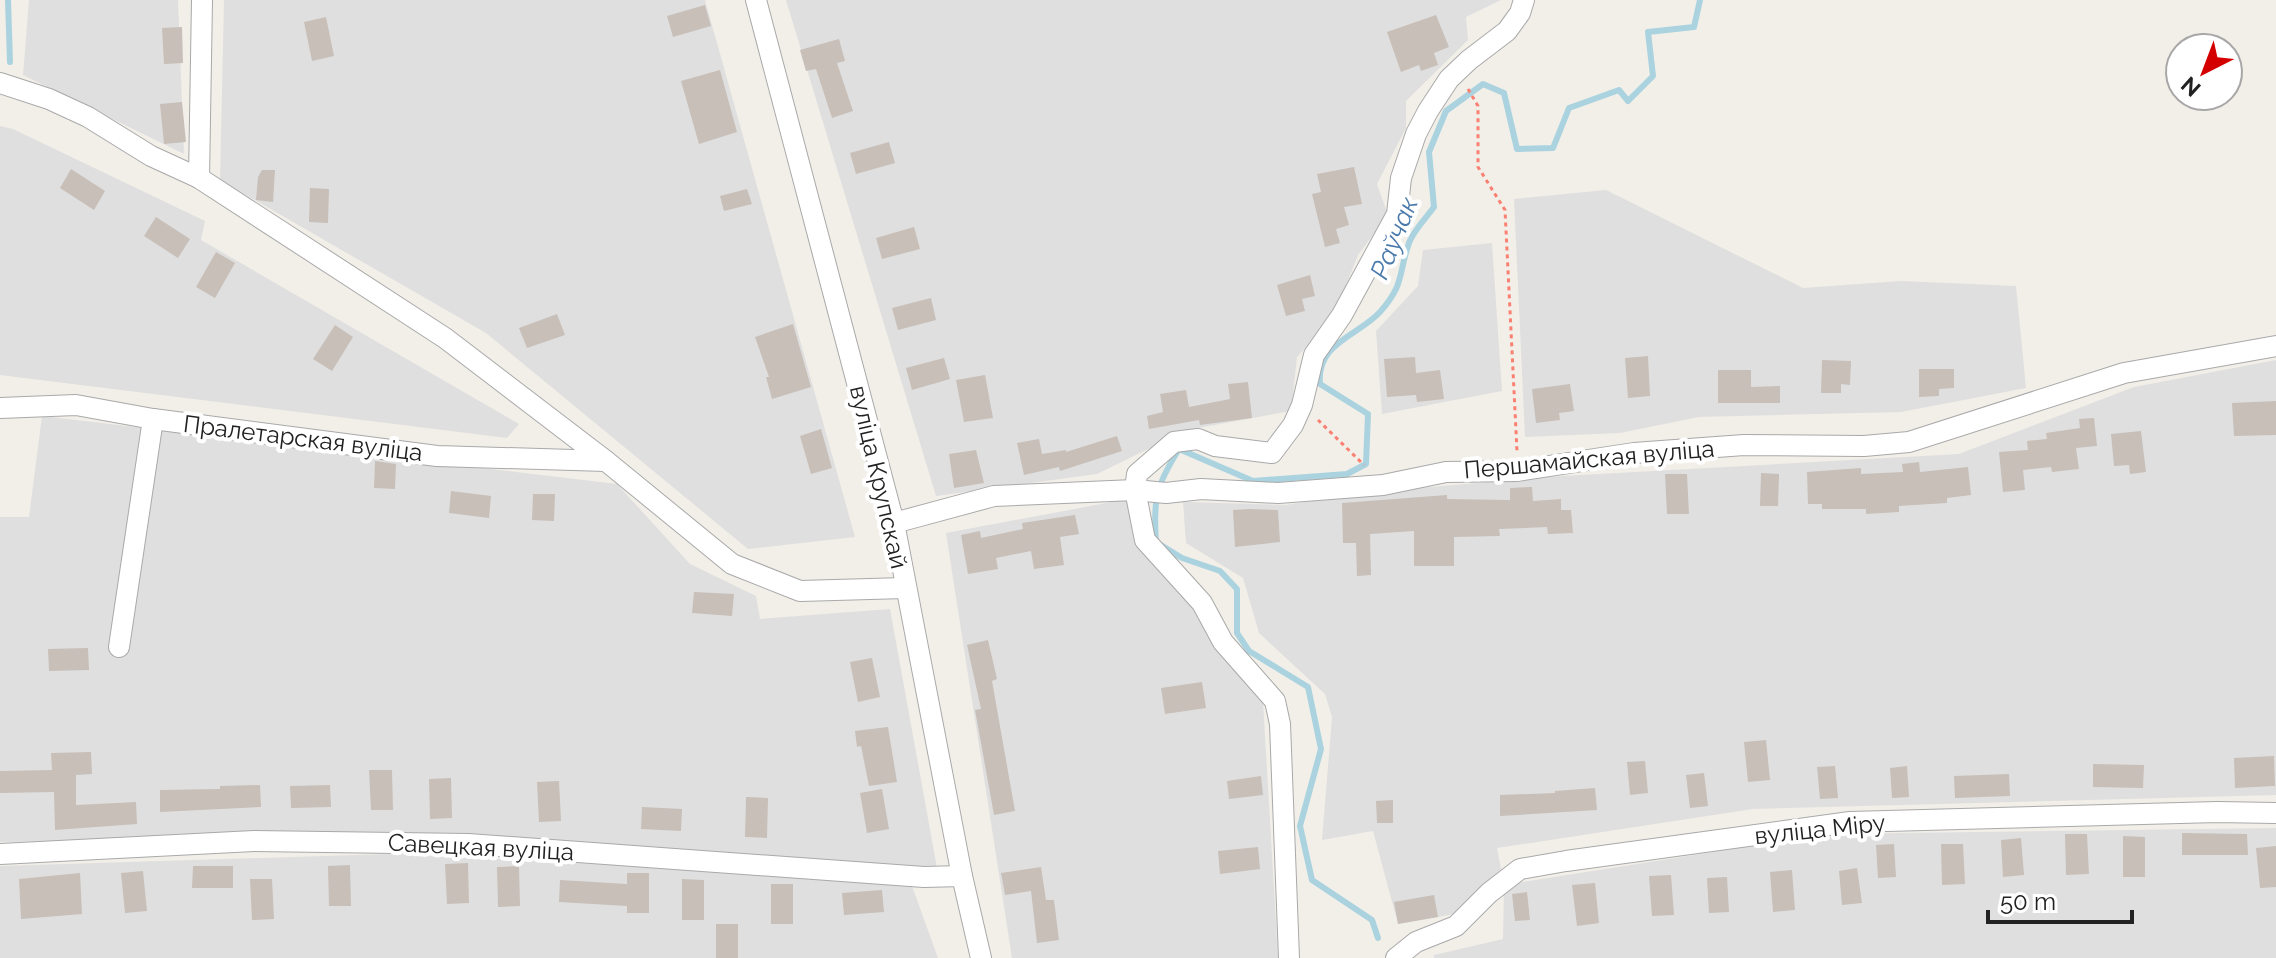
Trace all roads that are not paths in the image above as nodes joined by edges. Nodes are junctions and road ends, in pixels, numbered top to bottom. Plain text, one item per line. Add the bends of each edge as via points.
1 (202, 0) edge
2 (756, 0) edge
3 (1524, 0) edge
4 (0, 83) edge
5 (199, 178) junction
6 (2276, 346) edge
7 (0, 408) edge
8 (153, 419) junction
9 (606, 461) junction
10 (1149, 491) junction
11 (894, 523) junction
12 (905, 588) junction
13 (119, 647) dead end
14 (2276, 813) edge
15 (0, 854) edge
16 (962, 876) junction
17 (981, 958) edge
18 (1289, 958) edge
19 (1396, 958) edge

1 - 5 street
2 - 11 street, вуліца Крупскай
3 - 10 street via 1507,31 1449,79 1428,111 1401,178 1397,214 1351,301 1314,355 1302,405 1272,453 1198,439 1174,442 1137,474
4 - 5 street via 88,117
5 - 9 street via 445,338
6 - 10 street, Першамайская вуліца via 2124,373 1909,442 1634,453 1517,471 1446,472 1383,485 1278,493
7 - 8 street, Пралетарская вуліца via 76,405
8 - 9 street, Пралетарская вуліца via 437,456
8 - 13 street
9 - 12 street via 732,564 800,591
10 - 11 street, Першамайская вуліца via 994,496
10 - 18 street via 1145,540 1202,603 1223,642 1275,701
11 - 12 street, вуліца Крупскай
12 - 16 street, вуліца Крупскай
14 - 19 street, вуліца Міру via 1850,822 1566,861 1520,869 1456,926 1416,942
15 - 16 street, Савецкая вуліца via 254,841 468,844
16 - 17 street, вуліца Крупскай

